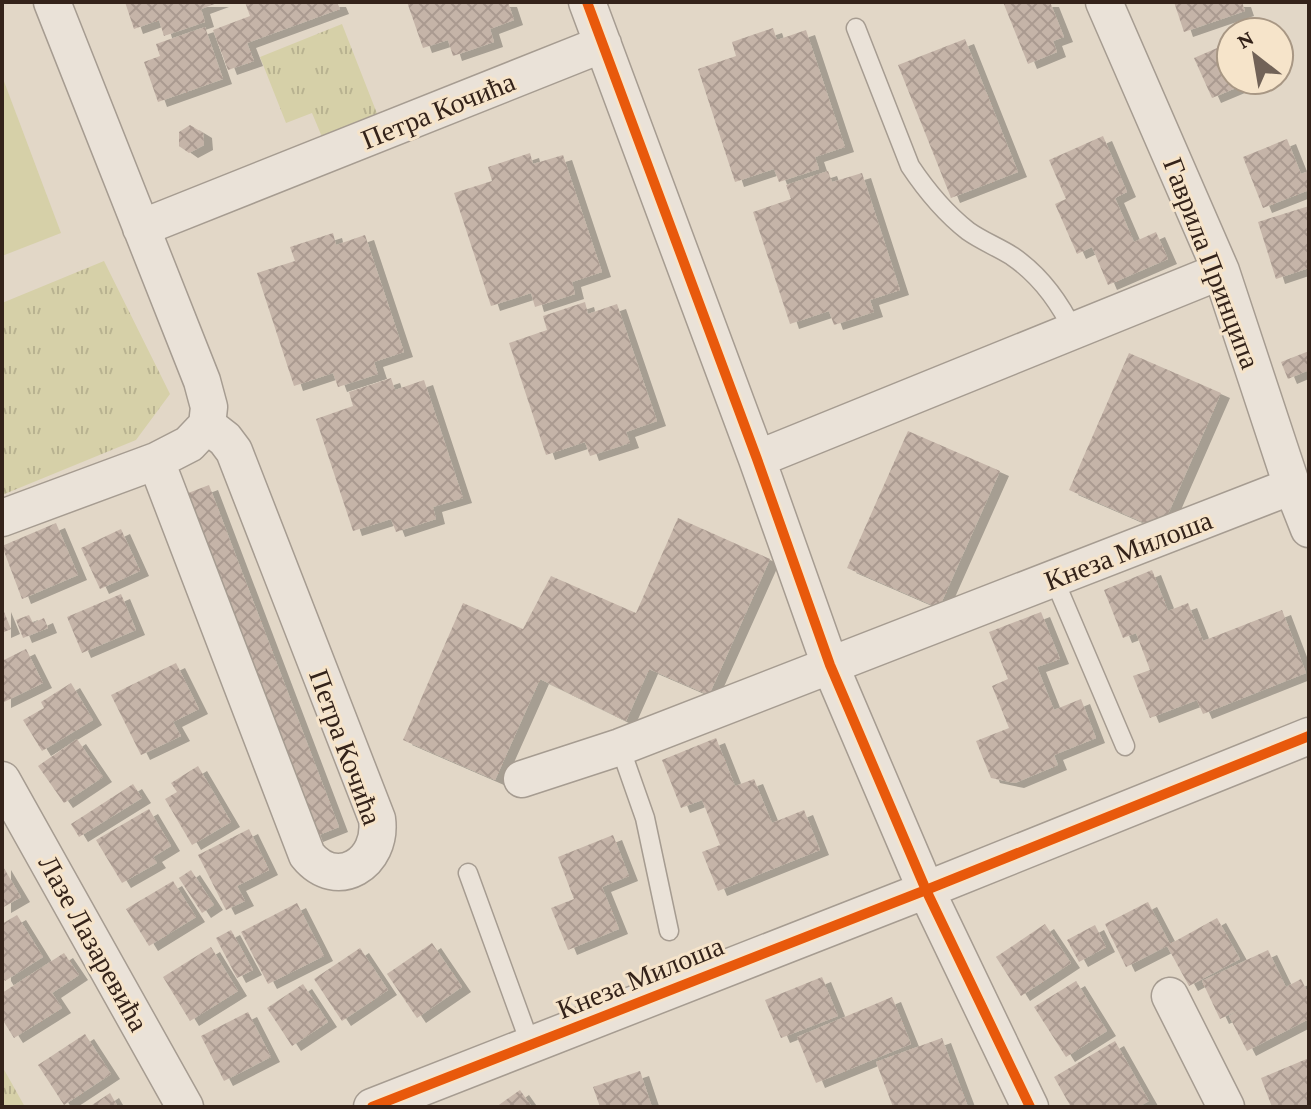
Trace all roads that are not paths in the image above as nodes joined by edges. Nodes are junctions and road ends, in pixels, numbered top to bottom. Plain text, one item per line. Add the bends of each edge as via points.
1 (52, 2) edge
2 (587, 2) edge
3 (1104, 2) edge
4 (856, 28) dead end
5 (603, 44) junction
6 (141, 228) junction
7 (1221, 271) junction
8 (1074, 332) junction
9 (207, 425) junction
10 (757, 459) junction
11 (156, 461) junction
12 (1292, 486) junction
13 (2, 518) edge
14 (1309, 529) edge
15 (1054, 579) junction
16 (830, 665) junction
17 (1309, 736) edge
18 (1125, 746) dead end
19 (620, 747) junction
20 (522, 779) dead end
21 (2, 780) edge
22 (468, 873) dead end
23 (926, 890) junction
24 (669, 931) dead end
25 (1170, 996) dead end
26 (531, 1046) junction
27 (185, 1107) edge
28 (372, 1107) edge
29 (1030, 1107) edge
30 (1226, 1107) edge

1 - 6 street
2 - 5 street
3 - 7 street, Гаврила Принципа
4 - 8 lane via 910,166 922,184 951,217 1032,272
5 - 6 street, Петра Кочића
5 - 10 street
6 - 9 street via 202,381 209,407
7 - 8 street
7 - 12 street, Гаврила Принципа
8 - 10 street
9 - 11 street via 189,444
9 - 11 street, Петра Кочића via 234,451 377,819 372,854 354,868 332,871 307,855
10 - 16 street
11 - 13 street
12 - 14 street, Гаврила Принципа
12 - 15 street, Кнеза Милоша
15 - 16 street, Кнеза Милоша
15 - 18 lane
16 - 19 street, Кнеза Милоша
16 - 23 street
17 - 23 street, Кнеза Милоша
19 - 20 street, Кнеза Милоша
19 - 24 lane via 645,818
21 - 27 street, Лазе Лазаревића
22 - 26 lane
23 - 26 street, Кнеза Милоша
23 - 29 street
25 - 30 street
26 - 28 street, Кнеза Милоша

